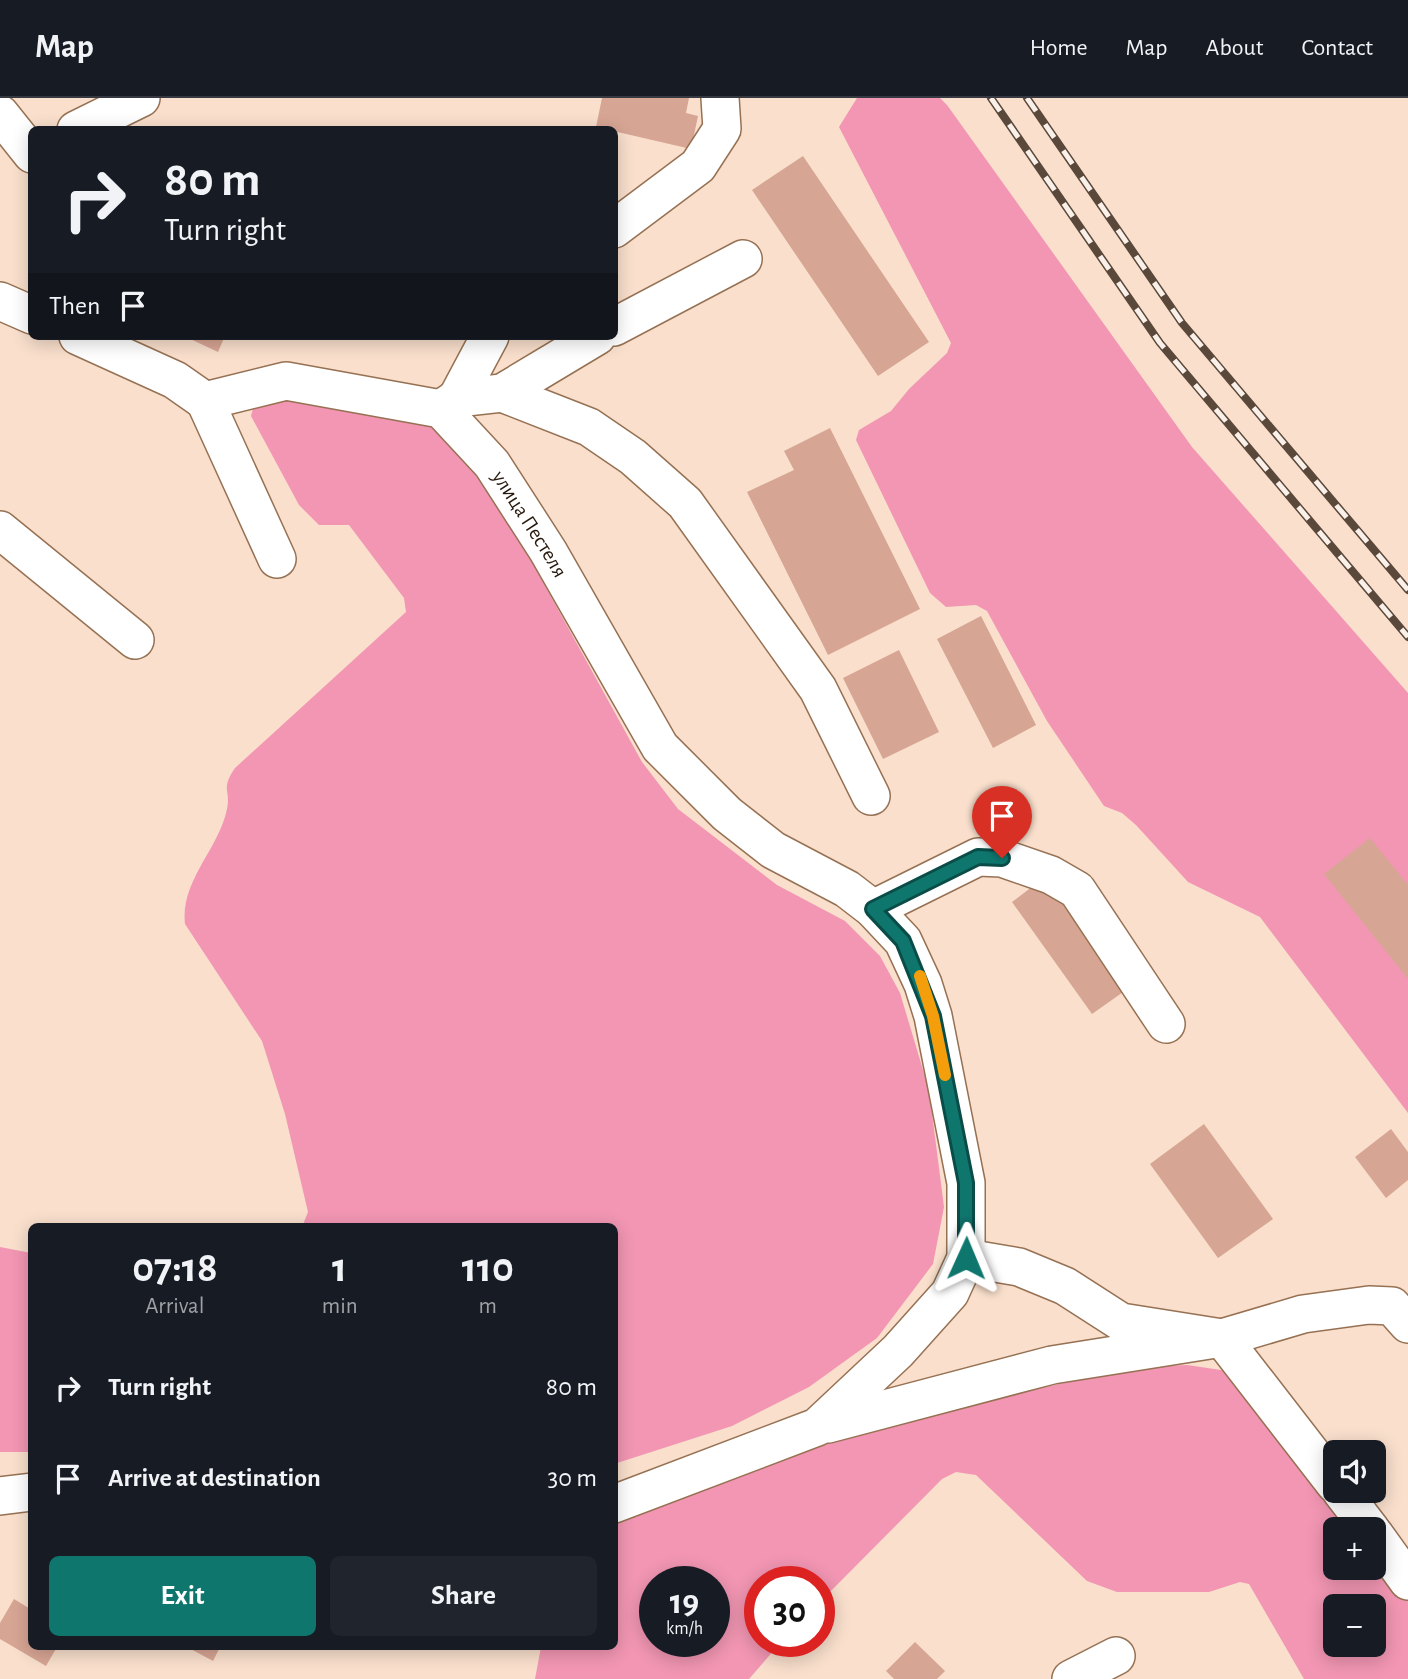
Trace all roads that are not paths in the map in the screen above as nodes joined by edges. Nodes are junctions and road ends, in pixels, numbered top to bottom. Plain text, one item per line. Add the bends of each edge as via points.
1 (141, 98) edge
2 (720, 98) edge
3 (0, 114) edge
4 (83, 126) edge
5 (23, 156) edge
6 (618, 226) edge
7 (743, 259) dead end
8 (0, 301) edge
9 (28, 313) edge
10 (618, 325) edge
11 (87, 340) edge
12 (488, 340) edge
13 (590, 340) edge
14 (502, 393) junction
15 (205, 401) junction
16 (449, 403) junction
17 (0, 530) edge
18 (276, 559) dead end
19 (135, 640) dead end
20 (871, 796) dead end
21 (873, 909) junction
22 (1166, 1024) dead end
23 (966, 1258) junction
24 (1408, 1324) edge
25 (1222, 1338) junction
26 (817, 1427) junction
27 (1323, 1468) edge
28 (28, 1492) edge
29 (0, 1496) edge
30 (618, 1502) edge
31 (1350, 1503) edge
32 (1361, 1517) edge
33 (1386, 1551) edge
34 (1408, 1581) edge
35 (1116, 1656) dead end
36 (1071, 1679) edge

1 - 4 street
2 - 6 street via 722,129 698,166
3 - 5 street
7 - 10 street
8 - 9 street
11 - 15 street via 175,380
12 - 16 street
13 - 14 street
14 - 16 street
14 - 20 street via 589,427 685,502 818,689
15 - 16 street via 286,381
15 - 18 street
16 - 21 street, улица Пестеля via 534,529 660,747 727,814 773,850 847,889
17 - 19 street
21 - 22 street via 978,857 1002,858 1051,875 1077,890
21 - 23 street, улица Пестеля via 903,941 933,1016 966,1183
23 - 25 street via 1018,1267 1065,1286 1121,1322
23 - 26 street via 950,1293 882,1368
24 - 25 street via 1392,1306 1369,1305 1303,1314
25 - 26 street via 1052,1365
25 - 27 street
26 - 30 street
28 - 29 street
31 - 32 street
33 - 34 street
35 - 36 street

